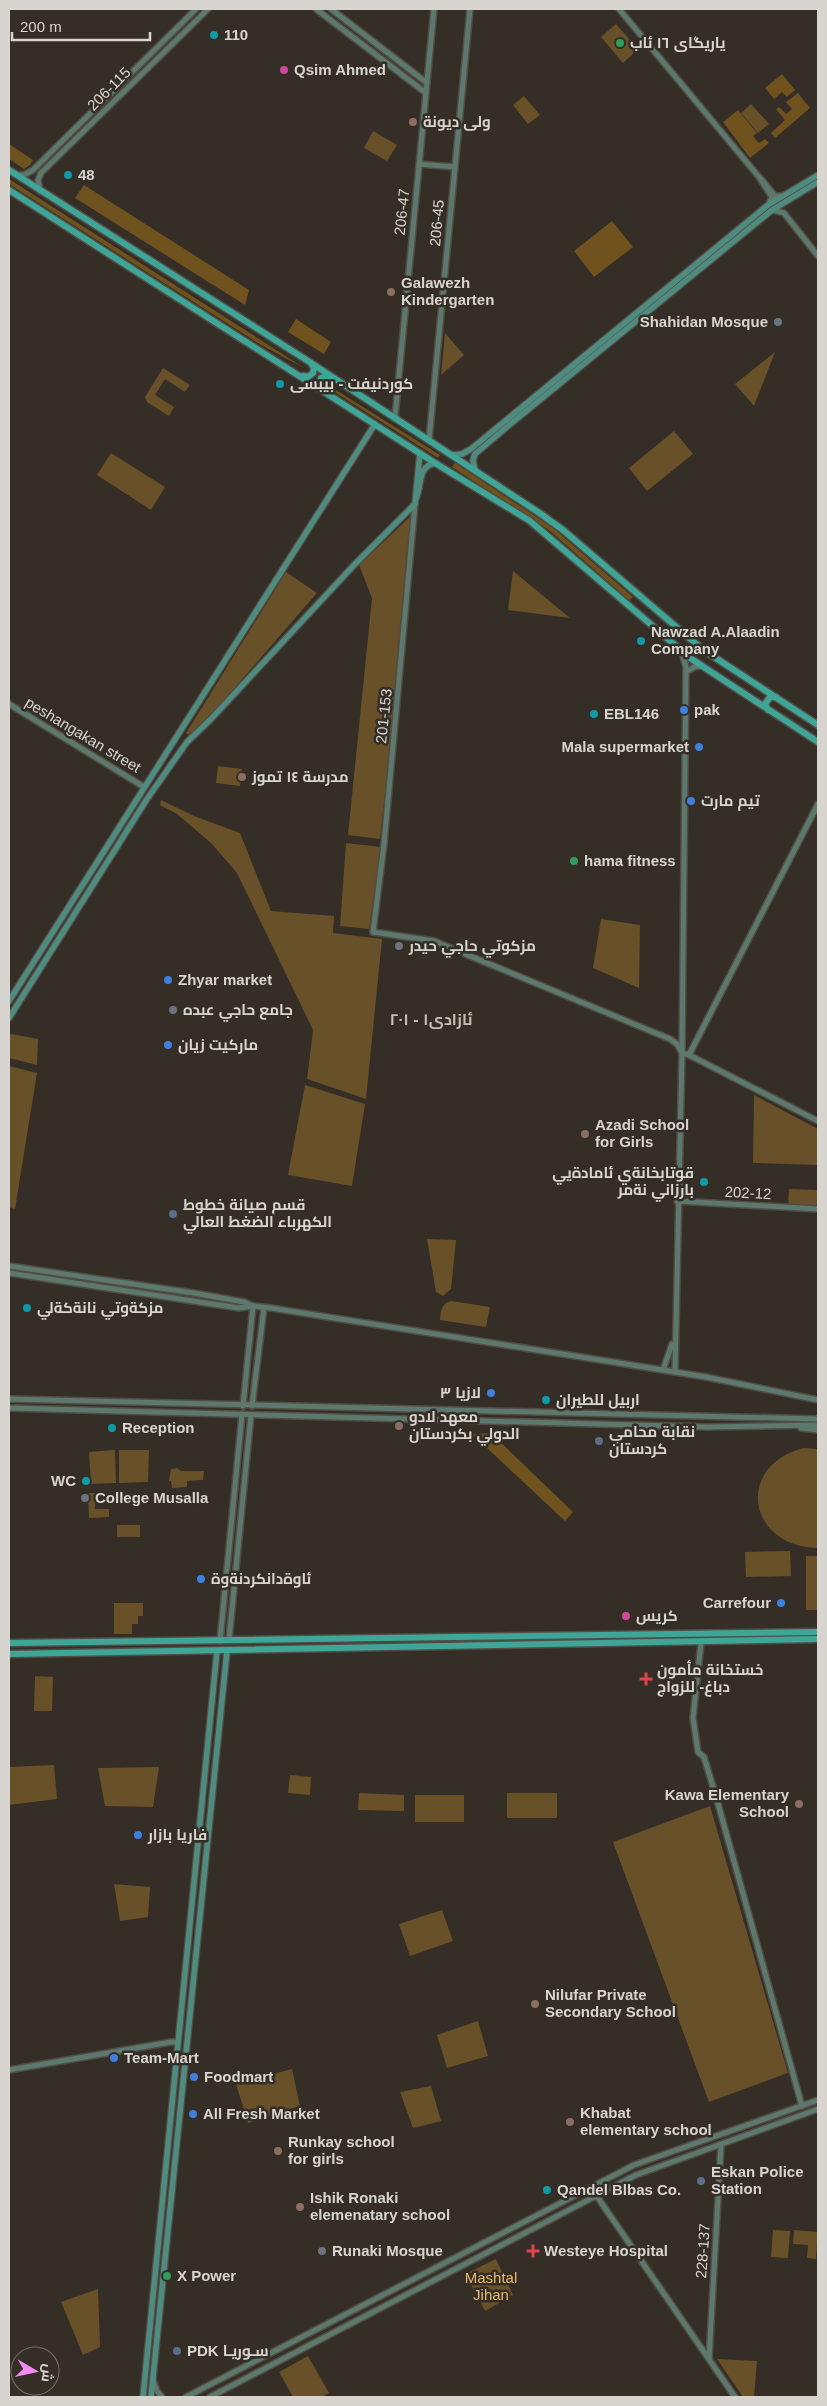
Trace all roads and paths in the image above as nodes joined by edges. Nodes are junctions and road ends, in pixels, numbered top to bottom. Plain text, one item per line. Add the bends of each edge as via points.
1 (196, 9) edge
2 (208, 9) edge
3 (316, 9) edge
4 (331, 9) edge
5 (434, 9) edge
6 (470, 9) edge
7 (619, 9) edge
8 (427, 83) junction
9 (426, 93) junction
10 (419, 164) junction
11 (455, 167) junction
12 (34, 169) junction
13 (9, 170) edge
14 (41, 173) junction
15 (15, 174) junction
16 (818, 175) edge
17 (759, 177) junction
18 (818, 182) edge
19 (9, 190) edge
20 (40, 191) junction
21 (786, 198) junction
22 (771, 207) junction
23 (800, 235) junction
24 (818, 256) edge
25 (310, 362) junction
26 (300, 375) junction
27 (337, 380) junction
28 (323, 390) junction
29 (395, 417) junction
30 (376, 424) junction
31 (429, 440) junction
32 (473, 452) junction
33 (420, 453) junction
34 (452, 455) junction
35 (435, 463) junction
36 (475, 470) junction
37 (415, 502) junction
38 (681, 650) junction
39 (701, 666) junction
40 (686, 672) junction
41 (756, 684) junction
42 (748, 696) junction
43 (777, 698) junction
44 (9, 704) edge
45 (768, 710) junction
46 (818, 725) edge
47 (179, 734) junction
48 (187, 742) junction
49 (818, 742) edge
50 (144, 787) junction
51 (818, 804) edge
52 (66, 912) junction
53 (73, 916) junction
54 (9, 1001) edge
55 (10, 1014) edge
56 (682, 1053) junction
57 (689, 1055) junction
58 (818, 1121) edge
59 (677, 1201) junction
60 (818, 1209) edge
61 (9, 1266) edge
62 (9, 1273) edge
63 (253, 1306) junction
64 (264, 1308) junction
65 (674, 1334) junction
66 (663, 1370) junction
67 (674, 1372) junction
68 (9, 1399) edge
69 (818, 1400) edge
70 (242, 1406) junction
71 (252, 1406) junction
72 (9, 1408) edge
73 (242, 1414) junction
74 (251, 1415) junction
75 (622, 1415) junction
76 (818, 1418) edge
77 (622, 1424) junction
78 (818, 1425) edge
79 (786, 1426) junction
80 (818, 1430) edge
81 (238, 1453) junction
82 (247, 1453) junction
83 (818, 1628) edge
84 (785, 1632) junction
85 (818, 1632) edge
86 (474, 1636) junction
87 (490, 1636) junction
88 (818, 1639) edge
89 (229, 1640) junction
90 (220, 1641) junction
91 (784, 1641) junction
92 (701, 1642) junction
93 (9, 1643) edge
94 (818, 1644) edge
95 (474, 1646) junction
96 (492, 1646) junction
97 (217, 1651) junction
98 (227, 1651) junction
99 (9, 1654) edge
100 (216, 1659) junction
101 (226, 1659) junction
102 (201, 1815) junction
103 (210, 1816) junction
104 (178, 2042) junction
105 (9, 2070) edge
106 (818, 2100) edge
107 (802, 2106) junction
108 (818, 2109) edge
109 (721, 2145) junction
110 (659, 2156) junction
111 (663, 2165) junction
112 (596, 2195) junction
113 (160, 2222) junction
114 (169, 2222) junction
115 (263, 2358) junction
116 (709, 2360) junction
117 (268, 2366) junction
118 (153, 2378) junction
119 (192, 2394) junction
120 (143, 2397) edge
121 (151, 2397) edge
122 (162, 2397) edge
123 (181, 2397) edge
124 (186, 2397) edge
125 (210, 2397) edge
126 (735, 2397) edge

1 - 12 street, 206-115
2 - 14 street, 206-115
3 - 9 street
4 - 8 street
5 - 8 street, 206-47
6 - 11 street, 206-45
7 - 17 street
8 - 9 street, 206-47
9 - 10 street, 206-47
10 - 11 street
10 - 29 street, 206-47
11 - 31 street, 206-45
12 - 14 street
12 - 15 street, 206-115 via 24,175
13 - 15 highway
14 - 20 street
15 - 20 highway
16 - 21 main road
17 - 21 street via 776,196
17 - 22 street via 771,196
18 - 21 main road
19 - 26 highway
20 - 25 highway
21 - 22 main road
21 - 23 street via 786,211
22 - 23 street via 784,213
22 - 32 main road
23 - 24 street
25 - 26 highway via 314,368 312,374 308,377
25 - 27 highway
26 - 28 highway
27 - 28 highway via 328,376 322,378 319,384
27 - 29 highway
28 - 30 highway
29 - 31 highway
30 - 33 highway
30 - 47 main road
31 - 34 highway
32 - 34 main road
32 - 36 main road
33 - 35 highway
33 - 37 main road, 201-153
34 - 36 highway
35 - 37 main road, 201-153 via 423,471
35 - 38 highway via 530,521
36 - 41 highway via 563,530 702,649
37 - 48 main road
37 - 56 street, 201-153 via 388,806 373,932 438,943 670,1040
38 - 39 highway
38 - 40 street
39 - 40 street via 694,666
39 - 42 highway
40 - 56 street
41 - 42 highway via 758,694
41 - 43 highway
42 - 45 highway
43 - 45 highway via 772,696 767,700
43 - 46 highway
44 - 50 street, peshangakan street
45 - 49 highway
47 - 48 main road
47 - 50 main road
48 - 53 main road
50 - 52 main road
51 - 57 street
52 - 53 main road
52 - 54 main road
53 - 55 main road
56 - 57 street
56 - 59 street
57 - 58 street
59 - 60 street, 202-12
59 - 65 street
61 - 63 street via 194,1293
62 - 63 street via 240,1308
63 - 64 street
63 - 70 street
64 - 66 street
64 - 71 street
65 - 66 street
65 - 67 street
66 - 67 street
67 - 69 street
68 - 70 street
70 - 71 street
71 - 75 street
72 - 73 street
73 - 74 street
73 - 81 street
74 - 77 street
74 - 82 street
75 - 76 street
75 - 77 street
77 - 79 street
78 - 79 street
79 - 80 street
81 - 82 street
81 - 90 street
82 - 89 street
83 - 84 highway
84 - 85 highway
84 - 87 highway
86 - 87 highway
86 - 89 highway
86 - 95 highway via 479,1640
87 - 96 highway via 486,1643
88 - 91 highway
89 - 90 highway
90 - 93 highway
91 - 92 highway
91 - 94 highway
92 - 96 highway
92 - 107 street via 693,1718 698,1752 704,1757 717,1800
95 - 96 highway
95 - 98 highway
97 - 98 highway
97 - 99 highway
97 - 100 main road
98 - 101 main road
100 - 101 main road
100 - 102 main road
101 - 103 main road
102 - 103 main road
102 - 104 main road
103 - 114 main road
104 - 105 street
104 - 113 main road
106 - 107 street
107 - 110 street
108 - 109 street
109 - 111 street
109 - 116 street, 228-137
110 - 111 street
110 - 115 street via 634,2165 514,2225
111 - 112 street
112 - 116 street
112 - 117 street
113 - 114 main road
113 - 120 main road
114 - 118 main road
115 - 117 street
115 - 119 street
116 - 126 street
117 - 125 street
118 - 121 main road
118 - 122 street
119 - 123 street
119 - 124 street

